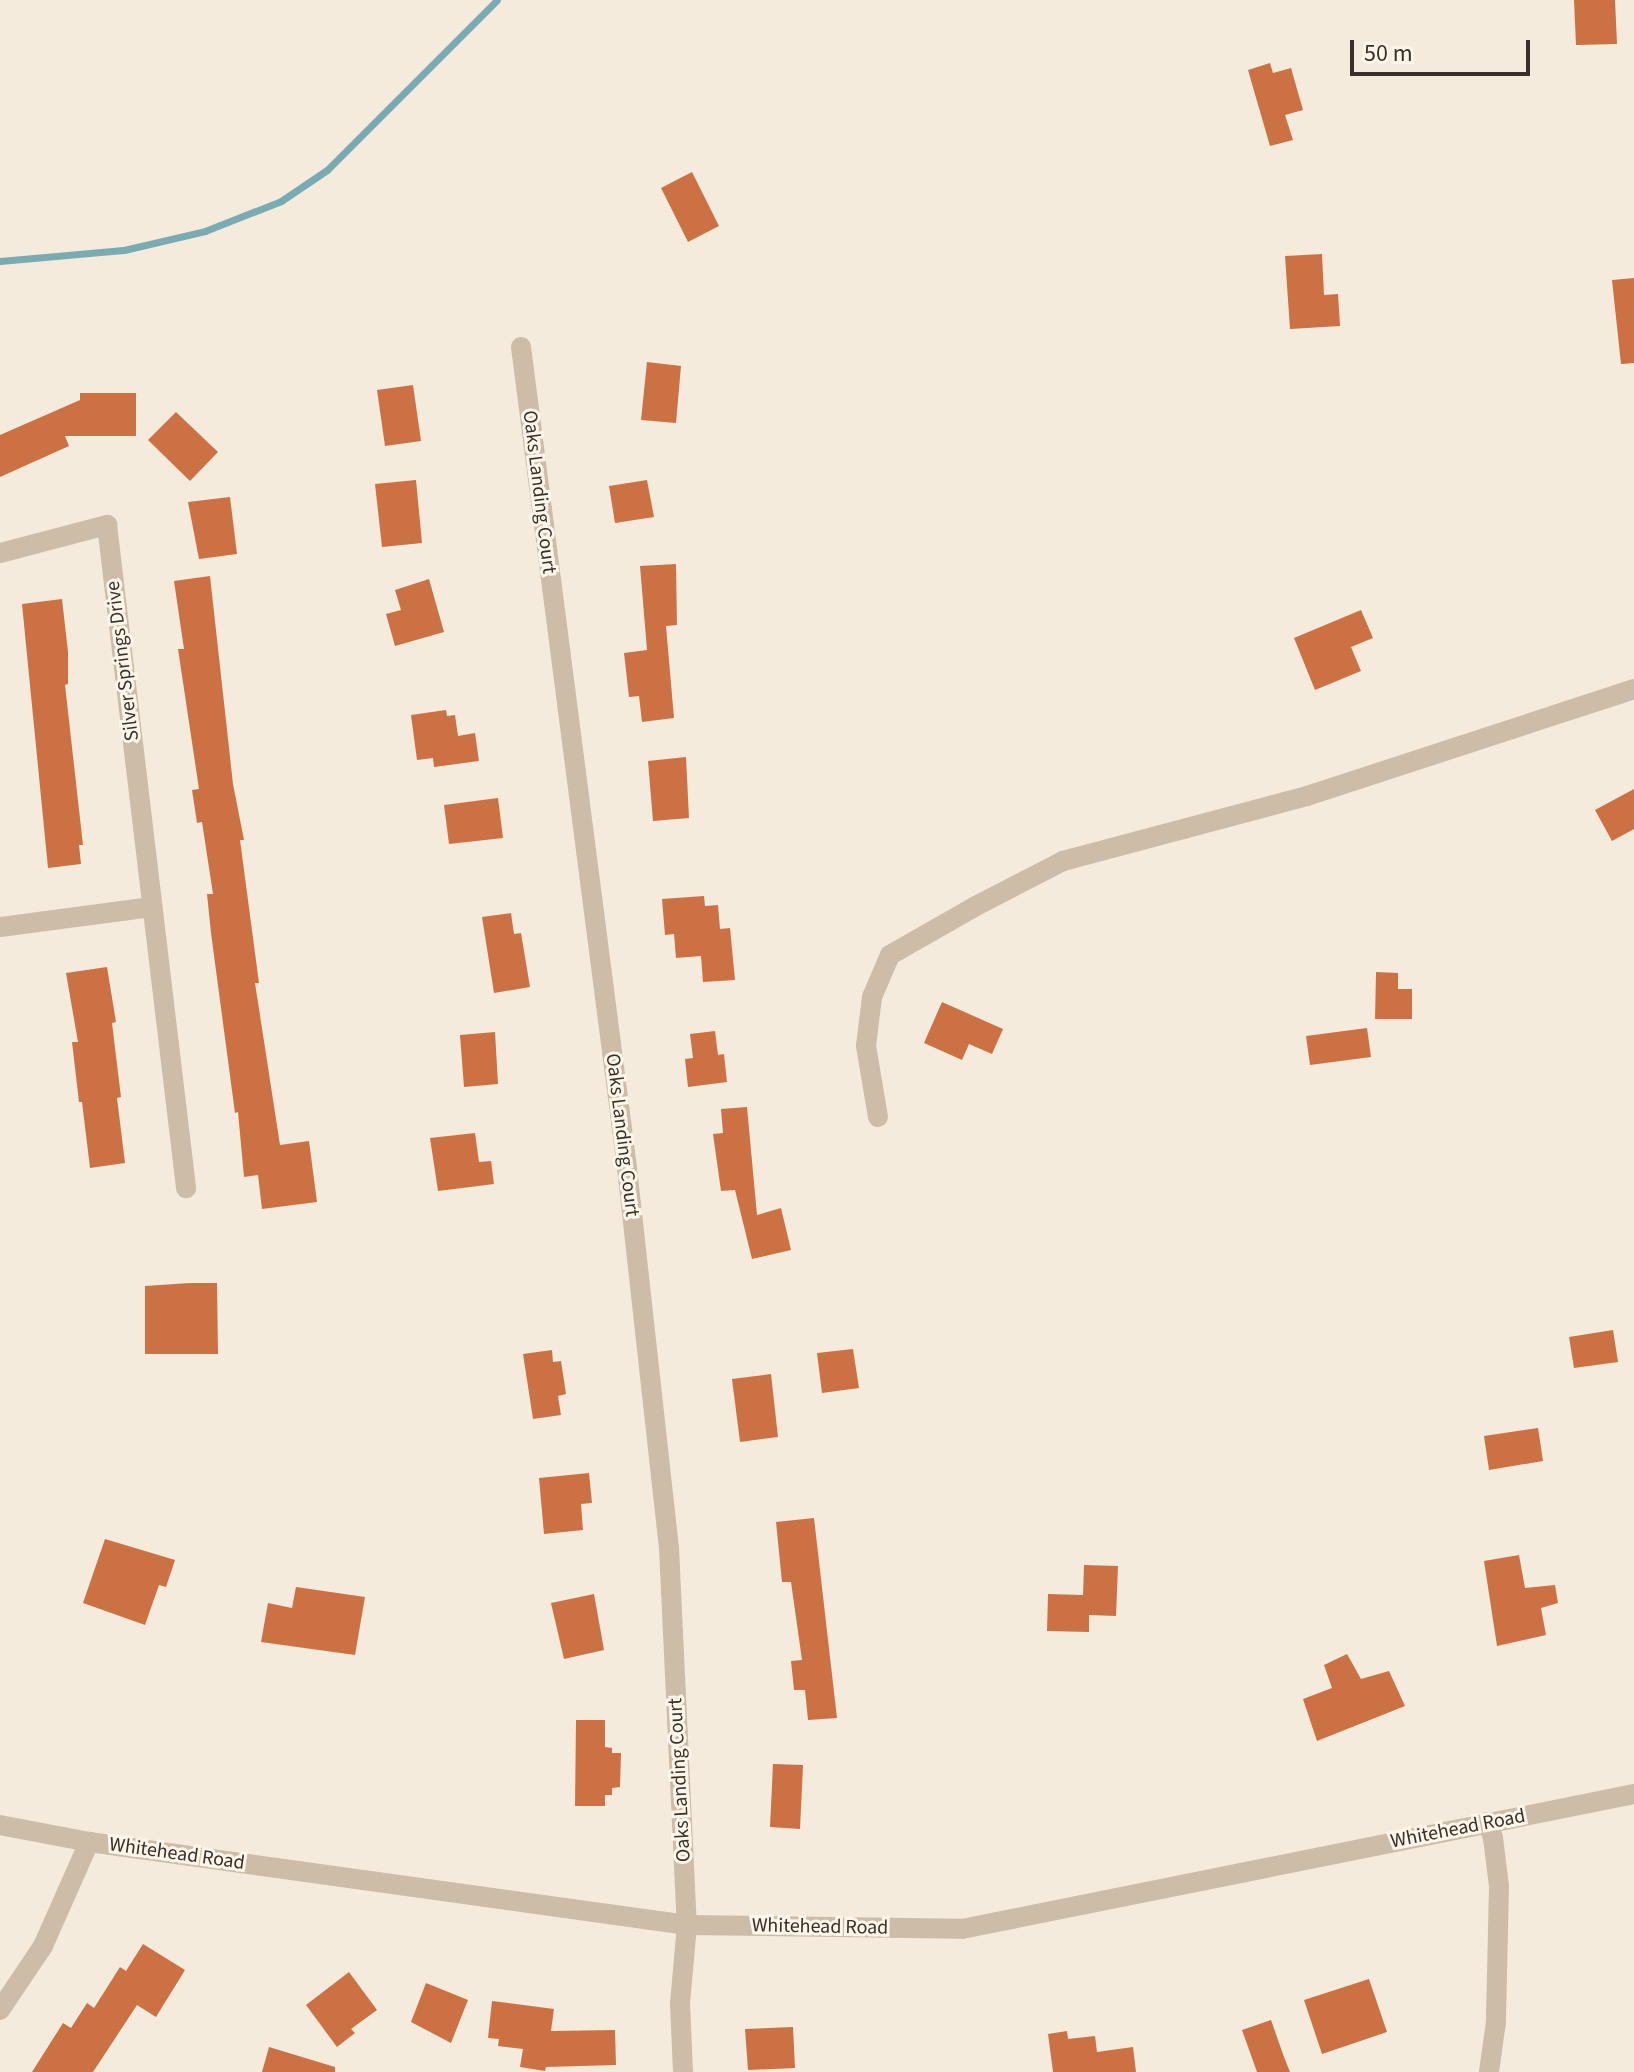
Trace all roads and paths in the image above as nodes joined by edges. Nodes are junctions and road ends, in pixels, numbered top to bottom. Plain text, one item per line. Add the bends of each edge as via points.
1 (521, 347) dead end
2 (0, 553) edge
3 (1634, 689) edge
4 (152, 907) junction
5 (0, 927) edge
6 (878, 1117) dead end
7 (186, 1188) dead end
8 (1634, 1794) edge
9 (1487, 1822) junction
10 (0, 1825) edge
11 (89, 1842) junction
12 (687, 1925) junction
13 (0, 2010) edge
14 (683, 2072) edge
15 (1489, 2072) edge

1 - 12 street, Oaks Landing Court via 627,1168 669,1548
2 - 4 street, Silver Springs Drive via 107,525
3 - 6 street via 1307,796 1063,861 974,907 890,955 872,997 866,1046
4 - 5 street
4 - 7 street, Silver Springs Drive
8 - 9 street, Whitehead Road
9 - 12 street, Whitehead Road via 962,1929
9 - 15 street via 1499,1886 1496,2022
10 - 11 street, Whitehead Road
11 - 12 street, Whitehead Road
11 - 13 street via 43,1946
12 - 14 street, Oaks Landing Court via 680,2003

